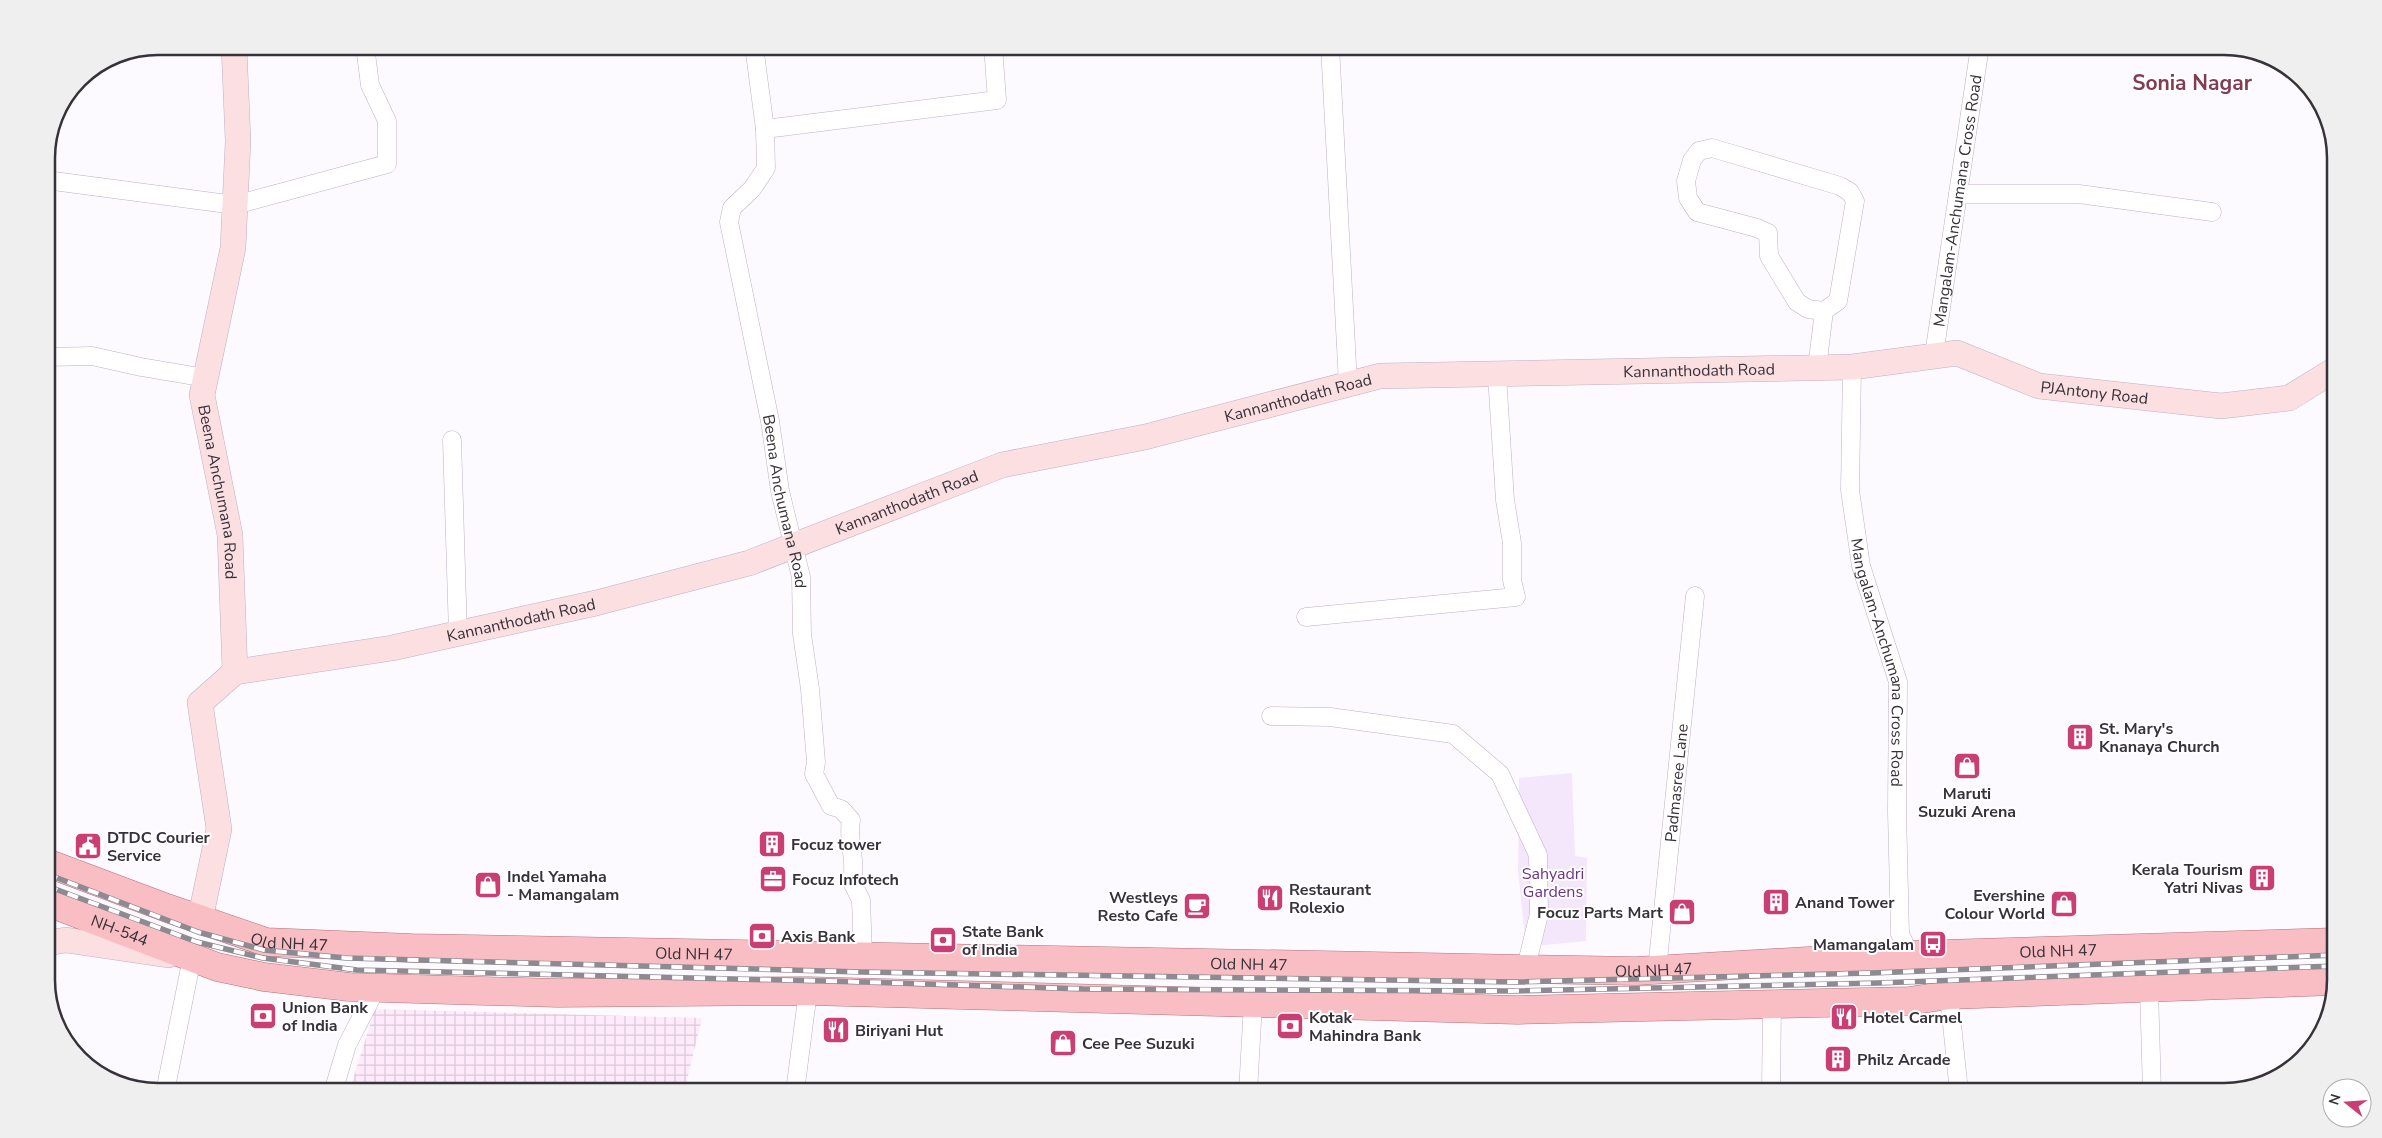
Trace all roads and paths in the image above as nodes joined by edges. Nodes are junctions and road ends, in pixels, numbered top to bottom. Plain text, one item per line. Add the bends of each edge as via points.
1 (234, 55) edge
2 (366, 55) edge
3 (755, 55) edge
4 (994, 55) edge
5 (1330, 55) edge
6 (1979, 55) edge
7 (765, 129) junction
8 (55, 181) edge
9 (1958, 194) junction
10 (235, 205) junction
11 (2212, 212) dead end
12 (1824, 311) junction
13 (1934, 355) junction
14 (55, 357) edge
15 (1852, 367) junction
16 (1817, 368) junction
17 (1497, 375) junction
18 (2327, 375) edge
19 (206, 378) junction
20 (1348, 384) junction
21 (452, 440) dead end
22 (792, 546) junction
23 (1695, 596) dead end
24 (1306, 618) dead end
25 (458, 634) junction
26 (235, 672) junction
27 (1271, 716) dead end
28 (55, 866) edge
29 (55, 905) edge
30 (200, 920) junction
31 (55, 942) edge
32 (2327, 942) edge
33 (558, 950) junction
34 (1910, 955) junction
35 (862, 956) junction
36 (192, 958) junction
37 (1525, 971) junction
38 (1647, 971) junction
39 (2327, 981) edge
40 (377, 987) junction
41 (2149, 988) junction
42 (808, 991) junction
43 (557, 993) junction
44 (1949, 995) junction
45 (1253, 1003) junction
46 (1772, 1004) junction
47 (1634, 1007) junction
48 (167, 1083) edge
49 (336, 1083) edge
50 (796, 1083) edge
51 (1249, 1083) edge
52 (1771, 1083) edge
53 (1957, 1083) edge
54 (2152, 1083) edge

1 - 10 street, Beena Anchumana Road via 238,141
2 - 10 street via 370,85 387,122 386,164
3 - 7 street, Beena Anchumana Road
4 - 7 street via 997,100
5 - 20 street
6 - 9 street, Mangalam-Anchumana Cross Road
7 - 22 street, Beena Anchumana Road via 766,168 732,208 729,222
8 - 10 street
9 - 11 street via 2079,194
9 - 13 street, Mangalam-Anchumana Cross Road
10 - 19 street, Beena Anchumana Road via 233,248
12 - 12 street via 1838,301 1855,201 1850,192 1840,186 1712,148 1699,152 1692,160 1686,181 1688,198 1697,212 1768,233 1769,256 1797,302 1808,309
12 - 16 street
13 - 15 street, PJAntony Road
13 - 18 street, PJAntony Road via 1957,353 2039,386 2221,406 2289,398
14 - 19 street via 92,356
15 - 16 street, Kannanthodath Road
15 - 34 street, Mangalam-Anchumana Cross Road via 1850,490 1861,566 1898,682 1900,934
16 - 17 street, Kannanthodath Road
17 - 20 street, Kannanthodath Road via 1380,376
17 - 24 street via 1505,500 1516,597
19 - 26 street, Beena Anchumana Road via 202,394 230,536
20 - 22 street, Kannanthodath Road via 1145,437 1002,465
21 - 25 street
22 - 25 street, Kannanthodath Road via 749,563 606,601
22 - 35 street, Beena Anchumana Road via 801,577 802,634 816,762 814,774 831,806 851,820 855,869 852,882 861,900
23 - 38 street, Padmasree Lane
25 - 26 street, Kannanthodath Road via 392,648
26 - 30 street via 200,703 219,829
27 - 37 street via 1330,717 1453,734 1500,774 1538,855 1539,914
28 - 30 main road, Old NH 47
29 - 36 main road, NH-544
30 - 33 main road, Old NH 47 via 266,942
31 - 36 street via 66,940
32 - 34 main road, Old NH 47
33 - 35 main road, Old NH 47
33 - 43 main road
34 - 38 main road, Old NH 47
35 - 37 main road, Old NH 47
36 - 40 main road via 264,977
36 - 48 street
37 - 38 main road, Old NH 47
38 - 47 main road
39 - 41 main road
40 - 43 main road
40 - 49 street via 347,1045
41 - 44 main road
41 - 54 street
42 - 43 main road
42 - 45 main road
42 - 50 street
44 - 46 main road via 1909,1001
44 - 53 street
45 - 47 main road via 1518,1010
45 - 51 street
46 - 47 main road
46 - 52 street

